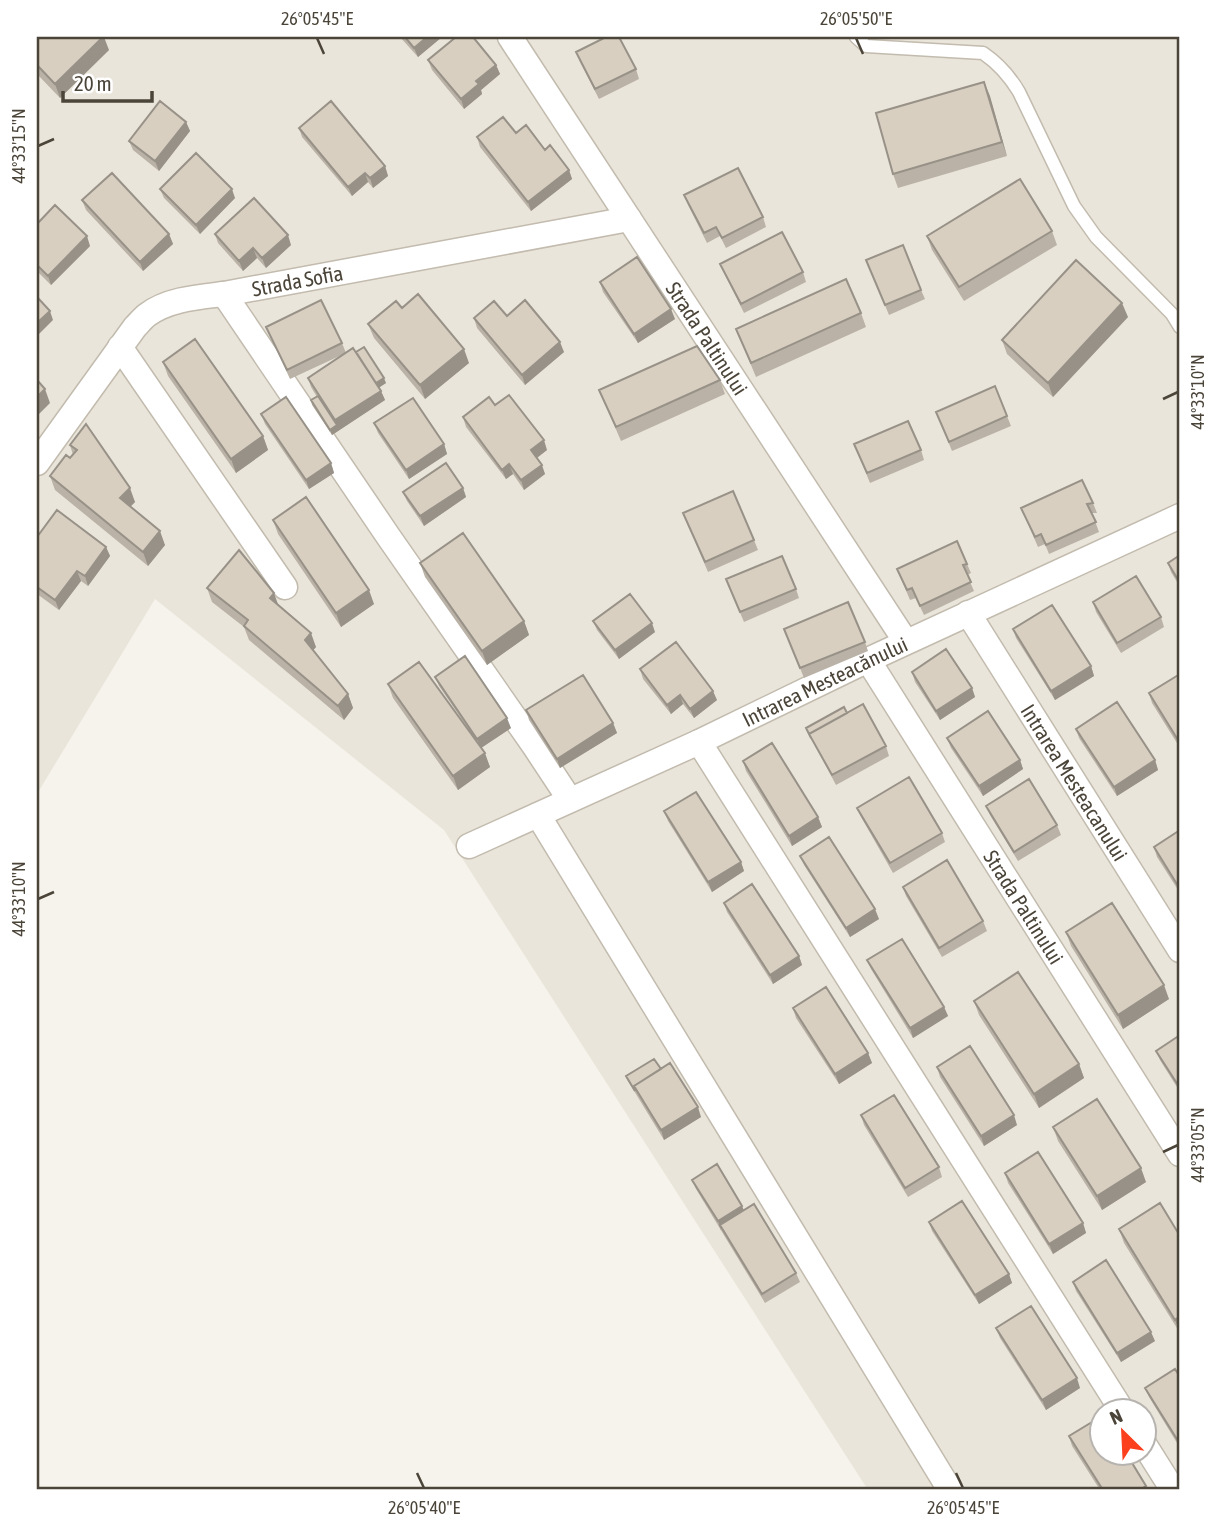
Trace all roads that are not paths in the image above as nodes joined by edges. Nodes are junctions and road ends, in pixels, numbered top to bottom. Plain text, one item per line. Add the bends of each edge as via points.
1 (510, 37) edge
2 (856, 37) edge
3 (629, 219) junction
4 (224, 294) junction
5 (1180, 327) edge
6 (120, 347) junction
7 (37, 463) edge
8 (1180, 516) edge
9 (285, 587) dead end
10 (968, 613) junction
11 (906, 642) junction
12 (868, 660) junction
13 (699, 742) junction
14 (570, 800) junction
15 (538, 815) junction
16 (468, 846) dead end
17 (1180, 950) edge
18 (1180, 1154) edge
19 (1114, 1398) edge
20 (1158, 1468) edge
21 (950, 1490) edge
22 (1172, 1490) edge

1 - 3 street, Strada Paltinului
2 - 5 lane via 866,46 983,53 997,63 1019,92 1074,206 1096,237
3 - 4 street, Strada Sofia
3 - 11 street, Strada Paltinului
4 - 6 street, Strada Sofia via 193,298 149,313
4 - 14 street
6 - 7 street, Strada Sofia
6 - 9 street
8 - 10 street, Intrarea Mesteacănului
10 - 11 street, Intrarea Mesteacănului
10 - 17 street, Intrarea Mesteacanului
11 - 12 street, Intrarea Mesteacănului
12 - 13 street, Intrarea Mesteacănului
12 - 18 street, Strada Paltinului
13 - 14 street, Intrarea Mesteacănului
13 - 19 street
14 - 15 street, Intrarea Mesteacănului
15 - 16 street, Intrarea Mesteacănului
15 - 21 street
20 - 22 street

